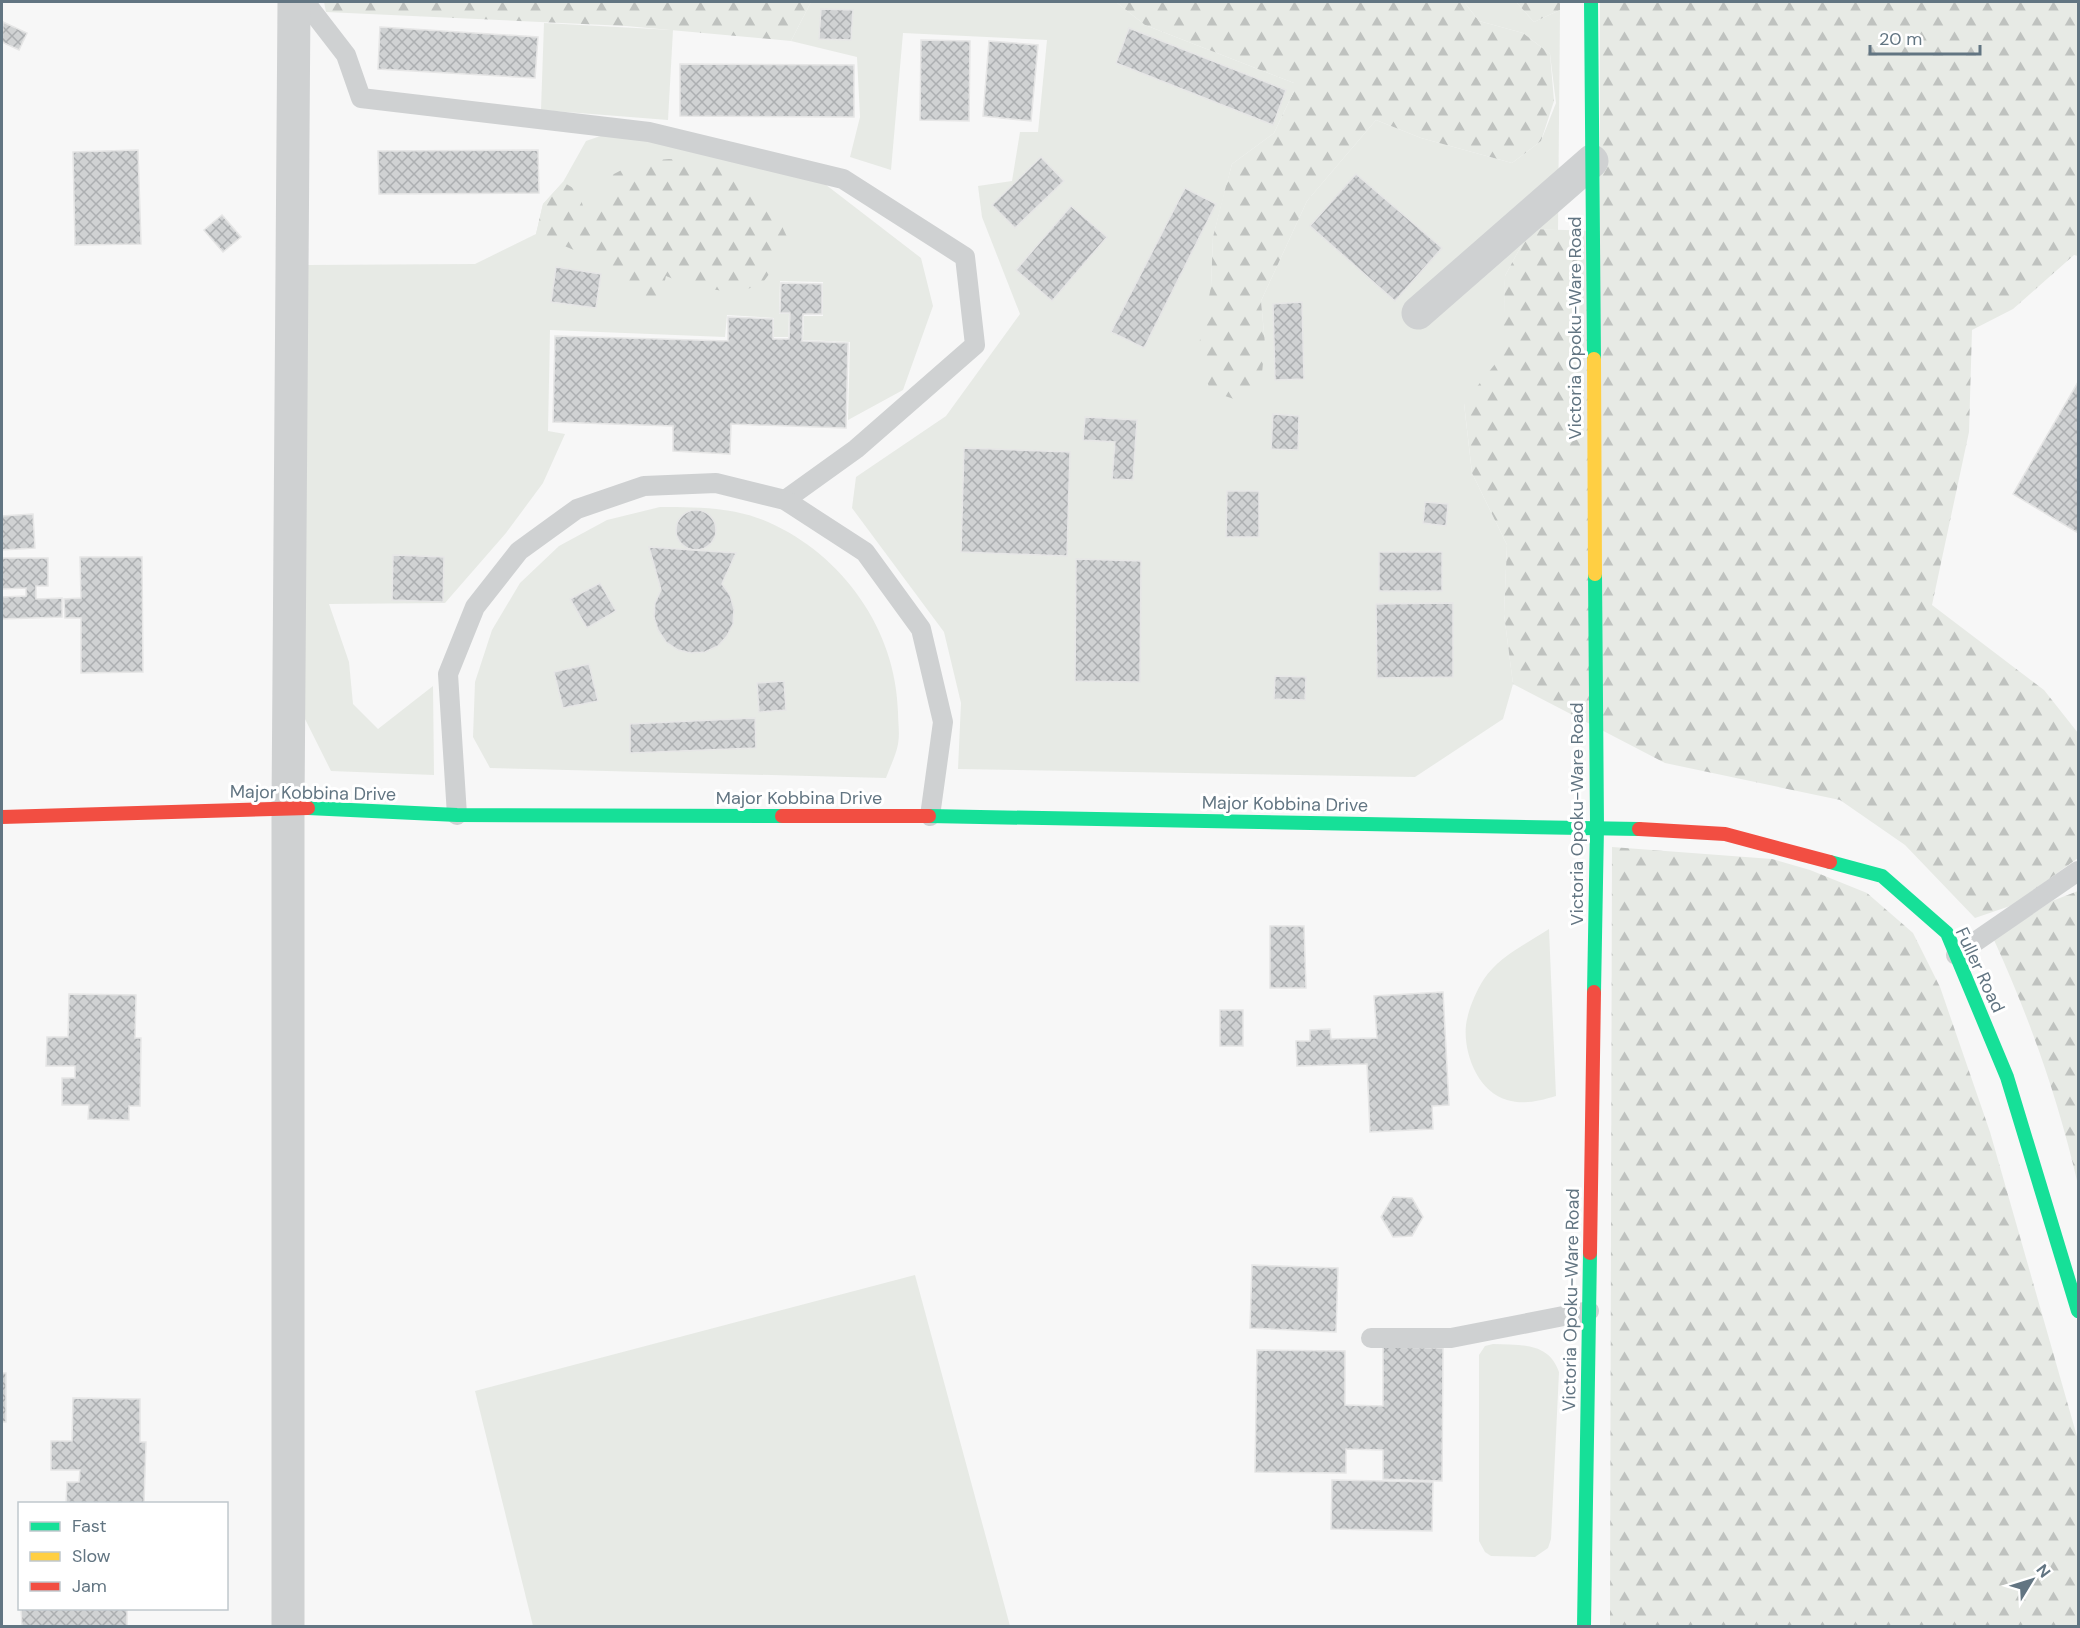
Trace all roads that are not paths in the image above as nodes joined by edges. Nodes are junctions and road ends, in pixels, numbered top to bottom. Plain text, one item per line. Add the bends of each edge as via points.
1 (294, 2) edge
2 (305, 2) edge
3 (1591, 2) edge
4 (1592, 161) junction
5 (1418, 313) dead end
6 (785, 500) junction
7 (288, 807) junction
8 (457, 815) junction
9 (930, 816) junction
10 (2, 817) edge
11 (1597, 827) junction
12 (2079, 871) edge
13 (1956, 955) junction
14 (1589, 1311) junction
15 (2079, 1311) edge
16 (1371, 1338) dead end
17 (288, 1626) edge
18 (1584, 1626) edge

1 - 7 street
2 - 6 lane via 346,55 362,98 649,132 843,179 966,257 975,345 856,449
3 - 4 street, Victoria Opoku-Ware Road
4 - 5 street
4 - 11 street, Victoria Opoku-Ware Road
6 - 8 lane via 716,483 644,486 577,509 519,551 475,608 448,674
6 - 9 lane via 865,552 921,629 944,722
7 - 8 street, Major Kobbina Drive
7 - 10 street, Major Kobbina Drive
7 - 17 street
8 - 9 street, Major Kobbina Drive
9 - 11 street, Major Kobbina Drive
11 - 13 street, Fuller Road via 1725,834 1882,876 1947,933
11 - 14 street, Victoria Opoku-Ware Road
12 - 13 lane
13 - 15 street, Fuller Road via 2007,1077
14 - 16 lane via 1451,1338
14 - 18 street, Victoria Opoku-Ware Road

